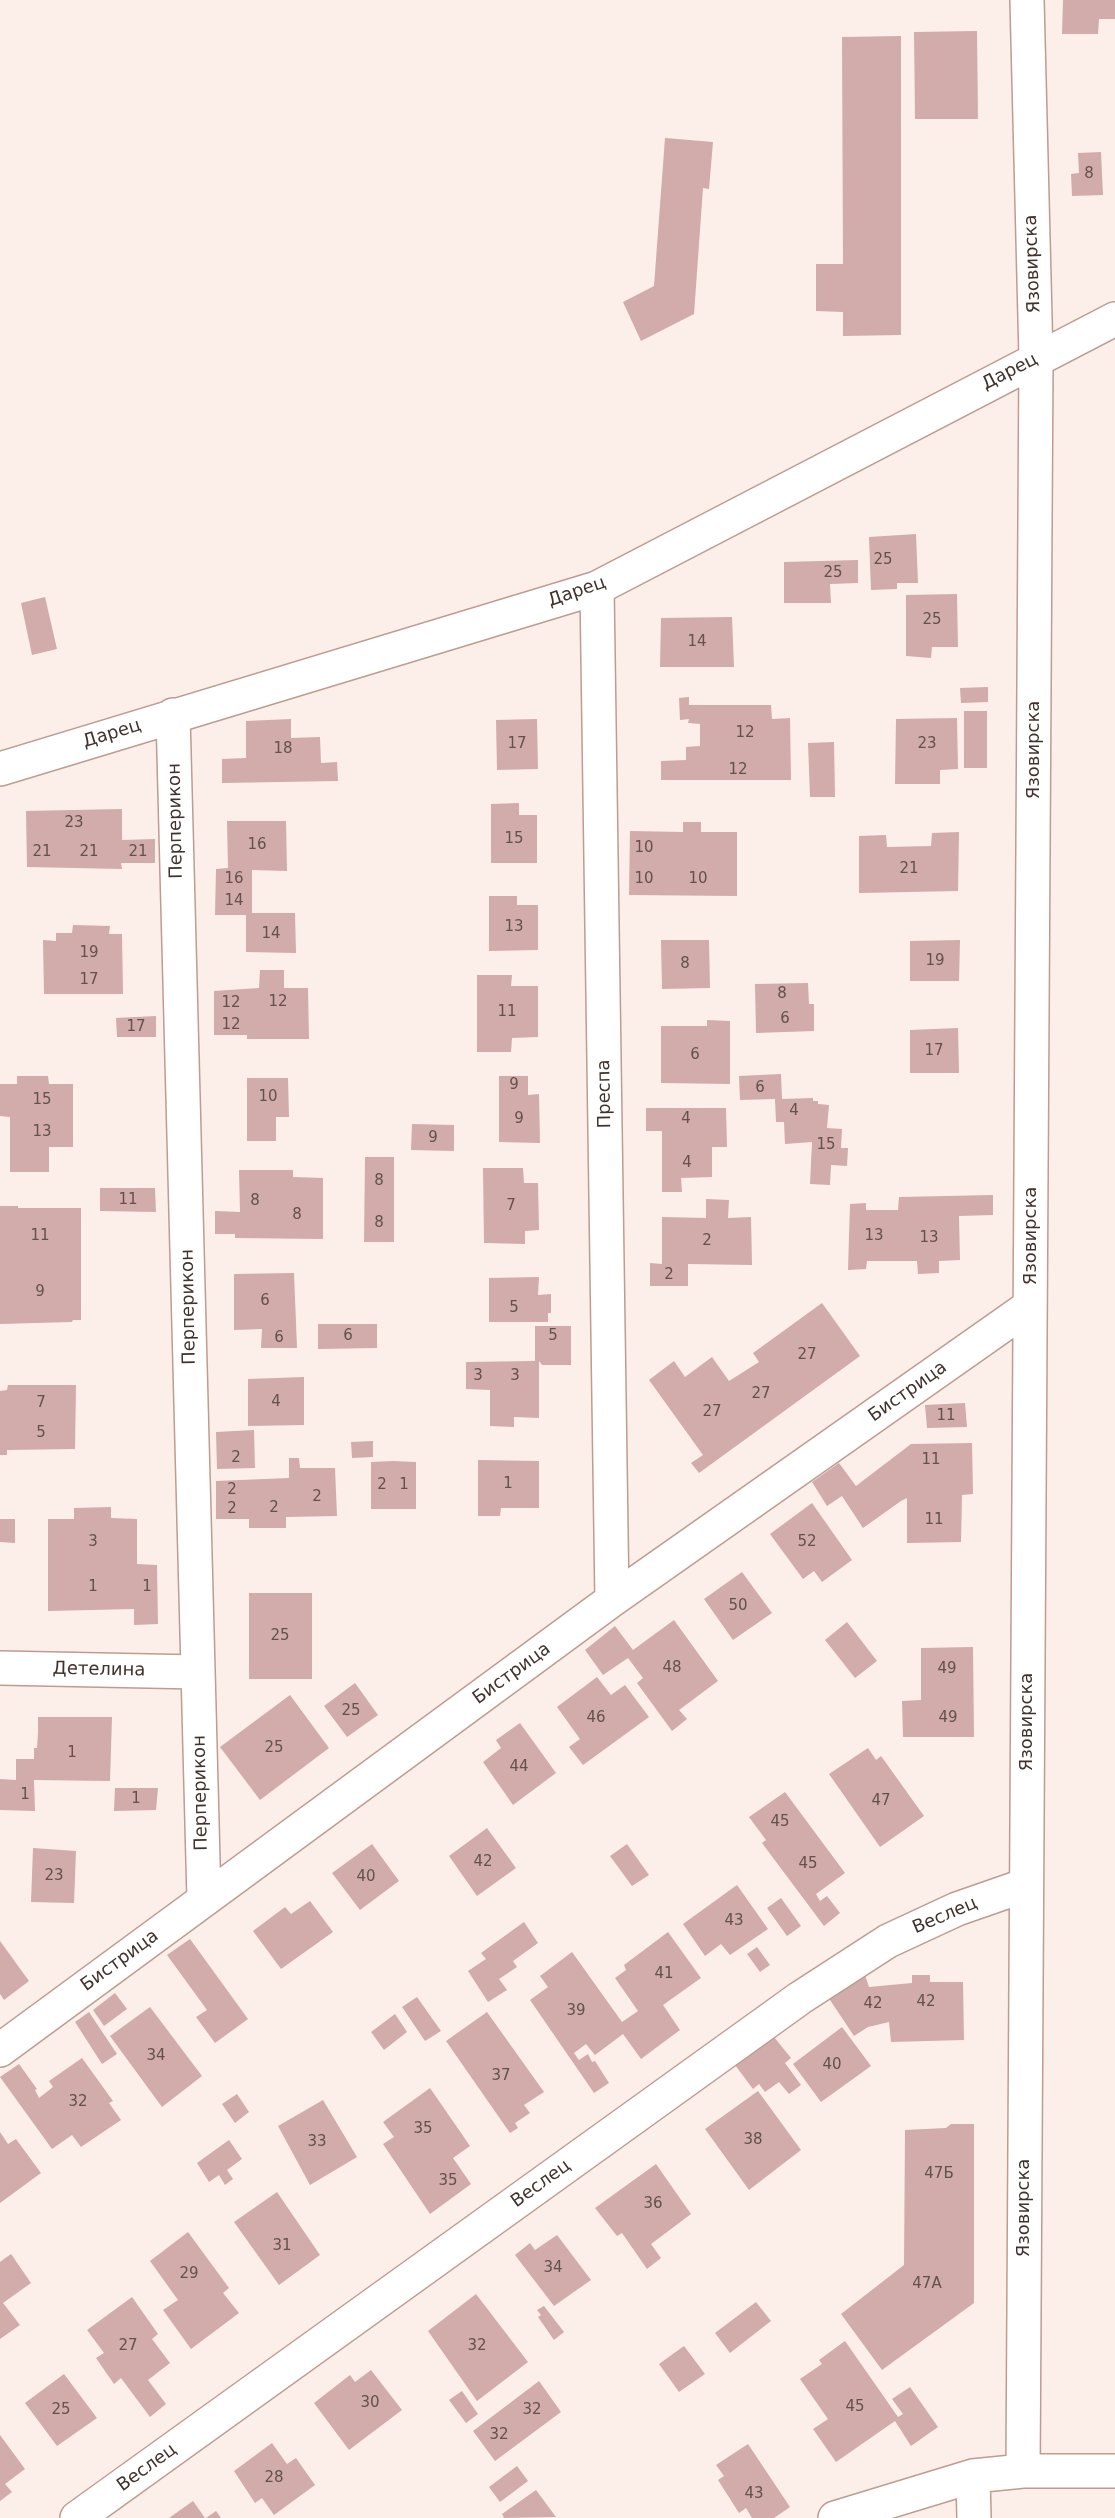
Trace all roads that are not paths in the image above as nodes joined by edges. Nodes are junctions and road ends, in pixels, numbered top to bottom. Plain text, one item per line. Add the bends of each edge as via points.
1 (1027, 0) edge
2 (1115, 319) edge
3 (1036, 358) junction
4 (597, 588) junction
5 (173, 715) junction
6 (0, 768) edge
7 (1030, 1306) junction
8 (612, 1600) junction
9 (0, 1668) edge
10 (198, 1672) junction
11 (1026, 1885) junction
12 (204, 1899) junction
13 (0, 2050) edge
14 (1115, 2471) edge
15 (1023, 2472) junction
16 (973, 2476) junction
17 (77, 2518) edge
18 (835, 2518) edge
19 (974, 2518) edge

1 - 3 street, Язовирска
2 - 3 street, Дарец
3 - 4 street, Дарец
3 - 7 street, Язовирска
4 - 5 street, Дарец
4 - 8 street, Преспа
5 - 6 street, Дарец
5 - 10 street, Перперикон
7 - 8 street, Бистрица
7 - 11 street, Язовирска
8 - 12 street, Бистрица
9 - 10 street, Детелина
10 - 12 street, Перперикон
11 - 15 street, Язовирска
11 - 17 street, Веслец via 957,1909 888,1941 800,1998
12 - 13 street, Бистрица
14 - 15 street
15 - 16 street
16 - 18 street
16 - 19 street

